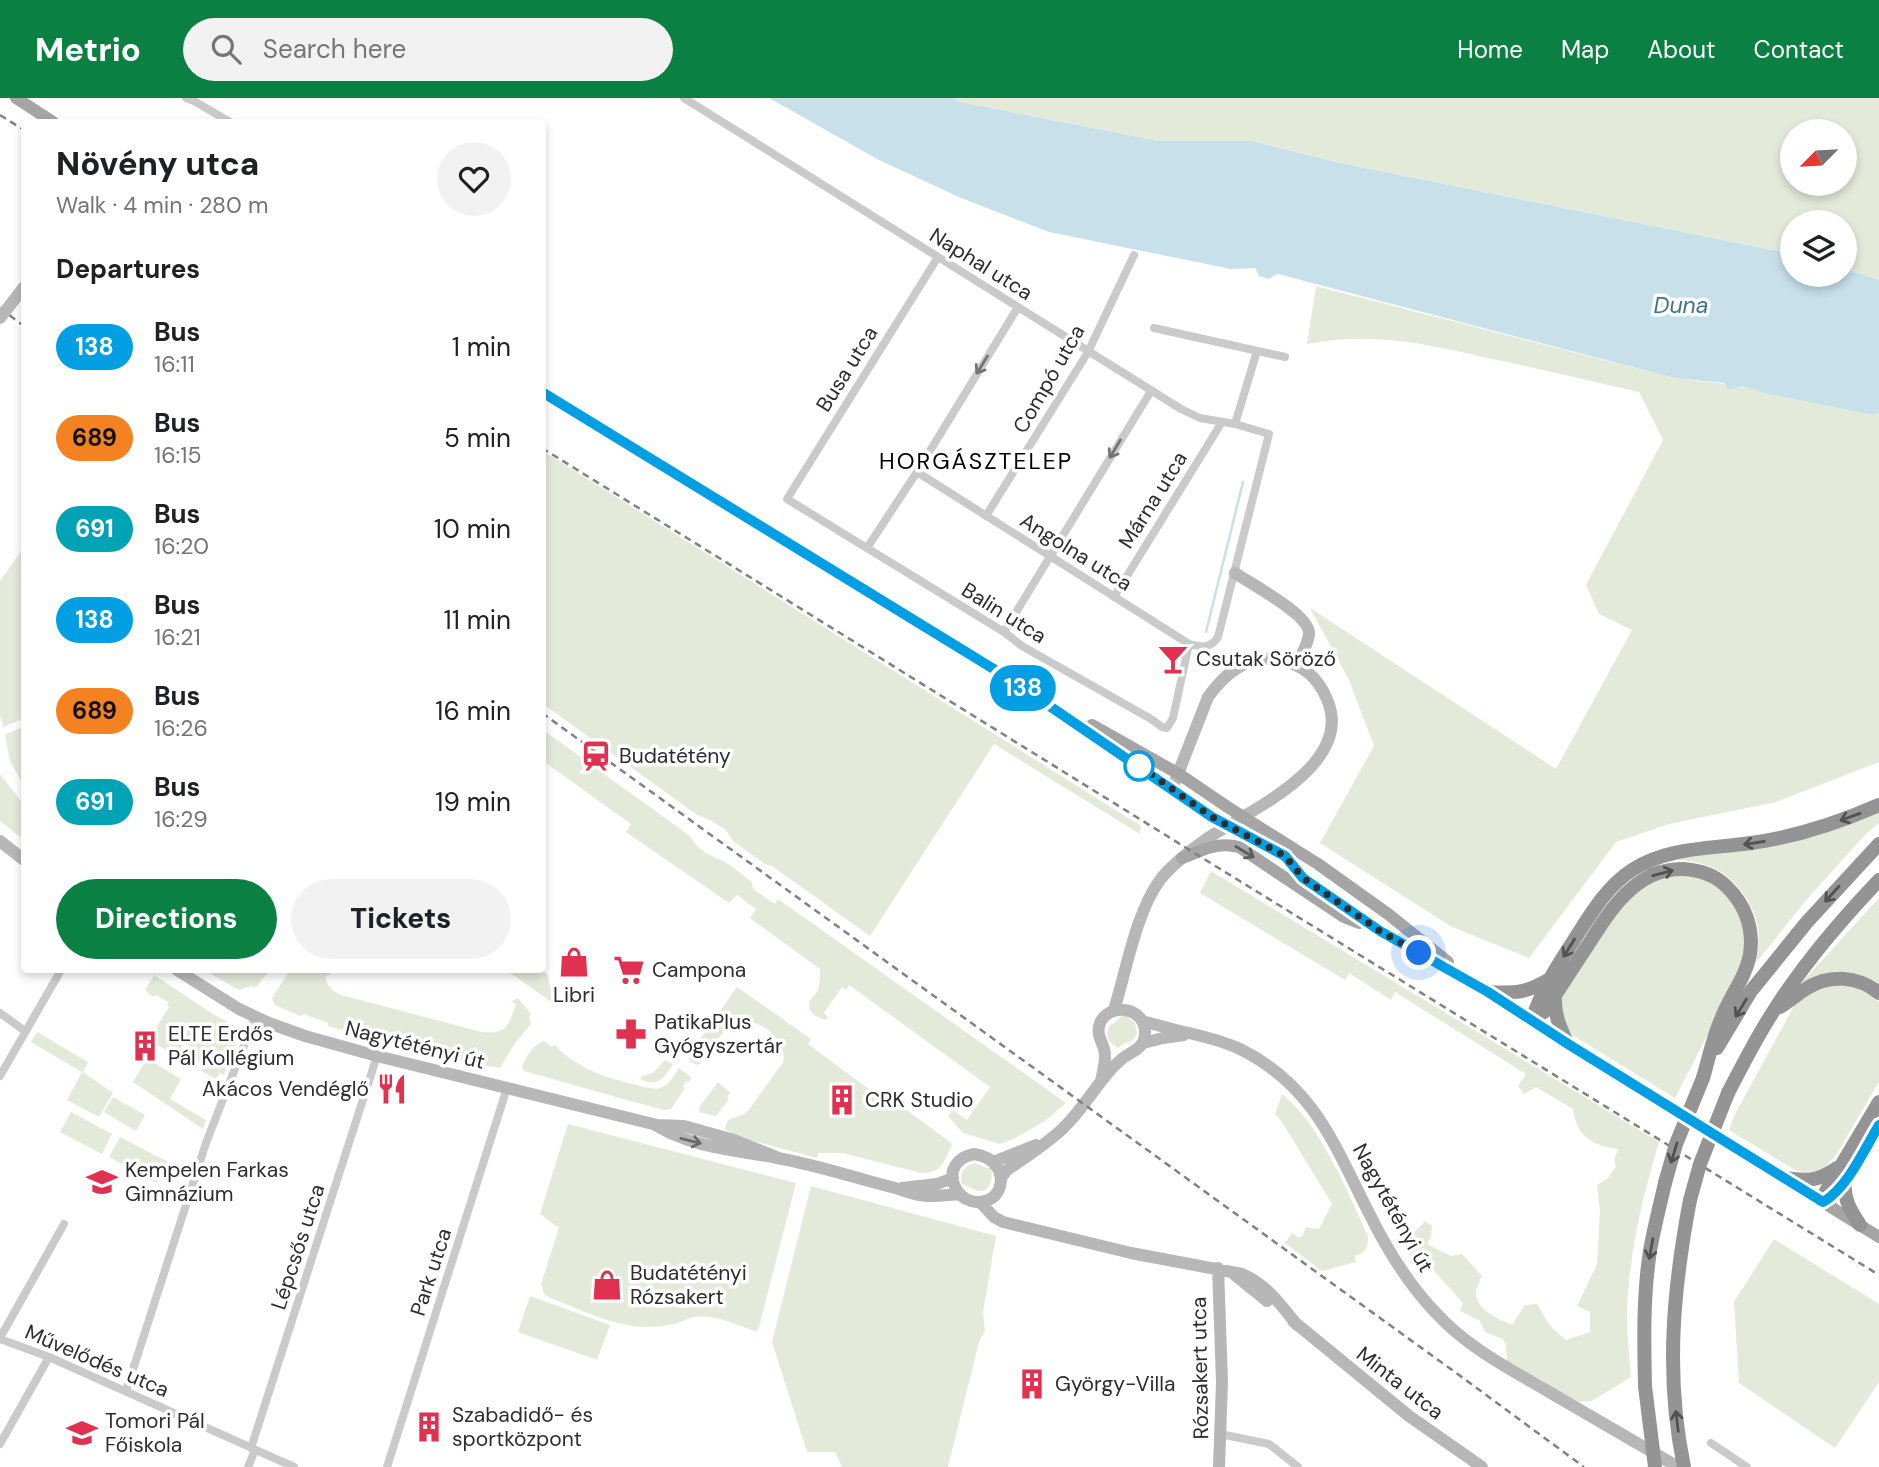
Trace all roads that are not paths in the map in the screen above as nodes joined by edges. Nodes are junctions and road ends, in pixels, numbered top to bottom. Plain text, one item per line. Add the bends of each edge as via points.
1 (16, 98) edge
2 (186, 98) edge
3 (684, 98) edge
4 (48, 119) edge
5 (225, 119) edge
6 (1134, 255) dead end
7 (938, 257) junction
8 (21, 290) edge
9 (1018, 307) junction
10 (0, 318) edge
11 (1154, 328) dead end
12 (1257, 351) junction
13 (1088, 352) junction
14 (1285, 358) dead end
15 (1151, 391) junction
16 (546, 394) edge
17 (1222, 422) junction
18 (1236, 424) junction
19 (917, 472) junction
20 (787, 499) joint
21 (986, 516) junction
22 (867, 548) junction
23 (1050, 556) junction
24 (1235, 573) junction
25 (1114, 597) junction
26 (1004, 632) junction
27 (1189, 644) junction
28 (1297, 665) junction
29 (1010, 679) junction
30 (1179, 774) junction
31 (1172, 789) junction
32 (1879, 805) edge
33 (0, 841) edge
34 (1879, 844) edge
35 (21, 858) edge
36 (1182, 858) junction
37 (1879, 880) edge
38 (1380, 931) junction
39 (59, 973) edge
40 (182, 973) edge
41 (1126, 973) junction
42 (1549, 979) junction
43 (1483, 989) junction
44 (1879, 993) edge
45 (1555, 996) junction
46 (1114, 1010) junction
47 (1773, 1011) junction
48 (1132, 1012) junction
49 (0, 1013) edge
50 (255, 1017) junction
51 (1532, 1020) junction
52 (1142, 1021) junction
53 (25, 1031) junction
54 (1189, 1034) junction
55 (1143, 1043) junction
56 (1568, 1044) junction
57 (1104, 1048) junction
58 (377, 1056) junction
59 (1125, 1056) junction
60 (0, 1076) edge
61 (1703, 1078) junction
62 (1101, 1080) junction
63 (507, 1088) junction
64 (1879, 1102) edge
65 (1879, 1125) edge
66 (1047, 1141) junction
67 (993, 1161) junction
68 (1841, 1166) junction
69 (953, 1178) junction
70 (1001, 1178) junction
71 (1784, 1178) junction
72 (1845, 1182) junction
73 (899, 1189) junction
74 (960, 1194) junction
75 (994, 1196) junction
76 (980, 1202) junction
77 (1823, 1202) junction
78 (64, 1224) dead end
79 (1860, 1224) junction
80 (1024, 1227) junction
81 (1879, 1237) edge
82 (1218, 1268) junction
83 (0, 1338) edge
84 (49, 1357) junction
85 (127, 1391) junction
86 (1220, 1434) junction
87 (1711, 1443) dead end
88 (0, 1444) edge
89 (253, 1449) junction
90 (248, 1467) edge
91 (294, 1467) edge
92 (387, 1467) edge
93 (1219, 1467) edge
94 (1298, 1467) edge
95 (1482, 1467) edge
96 (1656, 1467) edge
97 (1678, 1467) edge
98 (1684, 1467) edge
99 (1747, 1467) edge

1 - 4 main road
2 - 5 street
3 - 7 street, Naphal utca
6 - 13 street, Compó utca
7 - 9 street, Naphal utca
7 - 20 street, Busa utca
8 - 10 main road, bridge
9 - 13 street, Naphal utca
9 -> 19 street
11 - 12 street
12 - 14 street
12 - 18 street
13 - 15 street, Naphal utca
13 - 21 street, Compó utca
15 - 17 street, Naphal utca via 1200,418
15 -> 23 street
16 - 29 main road
17 - 18 street, Naphal utca
17 - 25 street, Márna utca
18 - 24 street, Naphal utca via 1269,434
19 - 21 street, Angolna utca
19 - 22 street
20 - 22 street, Balin utca
21 - 23 street, Angolna utca
22 - 26 street, Balin utca
23 - 25 street, Angolna utca
23 - 26 street
24 - 27 street via 1214,644
24 - 28 main road via 1296,612 1308,625 1310,632
25 - 27 street, Angolna utca
26 - 27 street, Balin utca via 1162,727 1173,718
28 - 30 main road via 1268,658 1234,668 1225,676 1208,698
28 - 36 main road via 1315,679 1331,713 1330,733 1318,758 1287,788
29 - 30 main road
29 - 31 main road
30 - 31 main road
30 - 43 main road, bridge via 1318,864
31 - 38 main road, bridge via 1212,817 1285,856 1303,878
32 -> 42 highway via 1784,838 1683,851 1647,861 1605,895
33 - 35 main road
34 -> 61 highway via 1751,991
36 -> 38 main road via 1216,845 1239,847 1344,917
36 - 41 main road via 1152,892
37 - 47 highway via 1808,961
38 - 43 main road
39 - 53 street
40 - 50 main road, Nagytétényi út
41 - 46 main road
41 - 48 main road
42 - 43 highway via 1523,992
42 - 51 highway
43 - 51 main road
44 - 47 highway via 1863,983 1832,979 1806,989
45 - 51 highway
45 - 56 highway via 1555,1014
45 -> 61 highway via 1609,912 1637,884 1678,869 1710,875 1736,896 1751,934 1745,971 1722,1017
46 - 48 main road
46 - 57 main road via 1099,1028
98 -> 47 highway, bridge via 1673,1374 1675,1289 1689,1200 1728,1093
48 - 52 main road
49 - 53 street
50 - 58 main road, Nagytétényi út
50 - 85 street via 206,1143
51 - 56 main road
52 - 54 main road, Nagytétényi út
52 - 55 main road
53 - 60 street
54 - 55 main road, Nagytétényi út
54 - 97 main road, Nagytétényi út via 1238,1048 1297,1090 1325,1126 1396,1261 1449,1327 1505,1366
55 - 59 main road
56 - 71 main road
57 - 59 main road
57 - 62 main road
58 - 63 main road, Nagytétényi út
58 - 89 street, Lépcsős utca
59 - 62 main road
61 -> 96 highway, bridge via 1676,1144 1650,1249 1645,1386
62 - 66 main road via 1077,1114
63 - 73 main road, Nagytétényi út via 657,1125 684,1126 779,1158
63 - 92 street, Park utca
64 - 68 highway
65 - 72 highway
66 - 67 main road
66 - 70 main road
67 - 69 main road via 967,1155 956,1163
67 - 70 main road
68 - 71 highway via 1817,1180
68 - 77 highway
69 - 73 main road, Nagytétényi út
69 - 74 main road
70 - 75 main road
71 - 77 main road
72 - 77 highway
72 - 79 highway via 1847,1202
73 - 74 main road, Nagytétényi út via 931,1197
74 - 76 main road, Nagytétényi út
75 - 76 main road
75 - 80 main road, Nagytétényi út via 1001,1211
76 - 80 main road, Nagytétényi út via 994,1217
77 - 79 main road
78 - 83 street
79 - 81 main road
80 - 82 main road, Nagytétényi út
82 - 86 main road, Rózsakert utca
82 - 95 main road, Minta utca via 1253,1278 1297,1325 1409,1416
83 - 84 street, Művelődés utca
84 - 85 street, Művelődés utca
84 - 88 street
85 - 89 street, Művelődés utca
86 - 93 main road, Rózsakert utca
86 - 94 street via 1269,1444
87 - 99 street
89 - 90 street, Lépcsős utca
89 - 91 street, Művelődés utca

